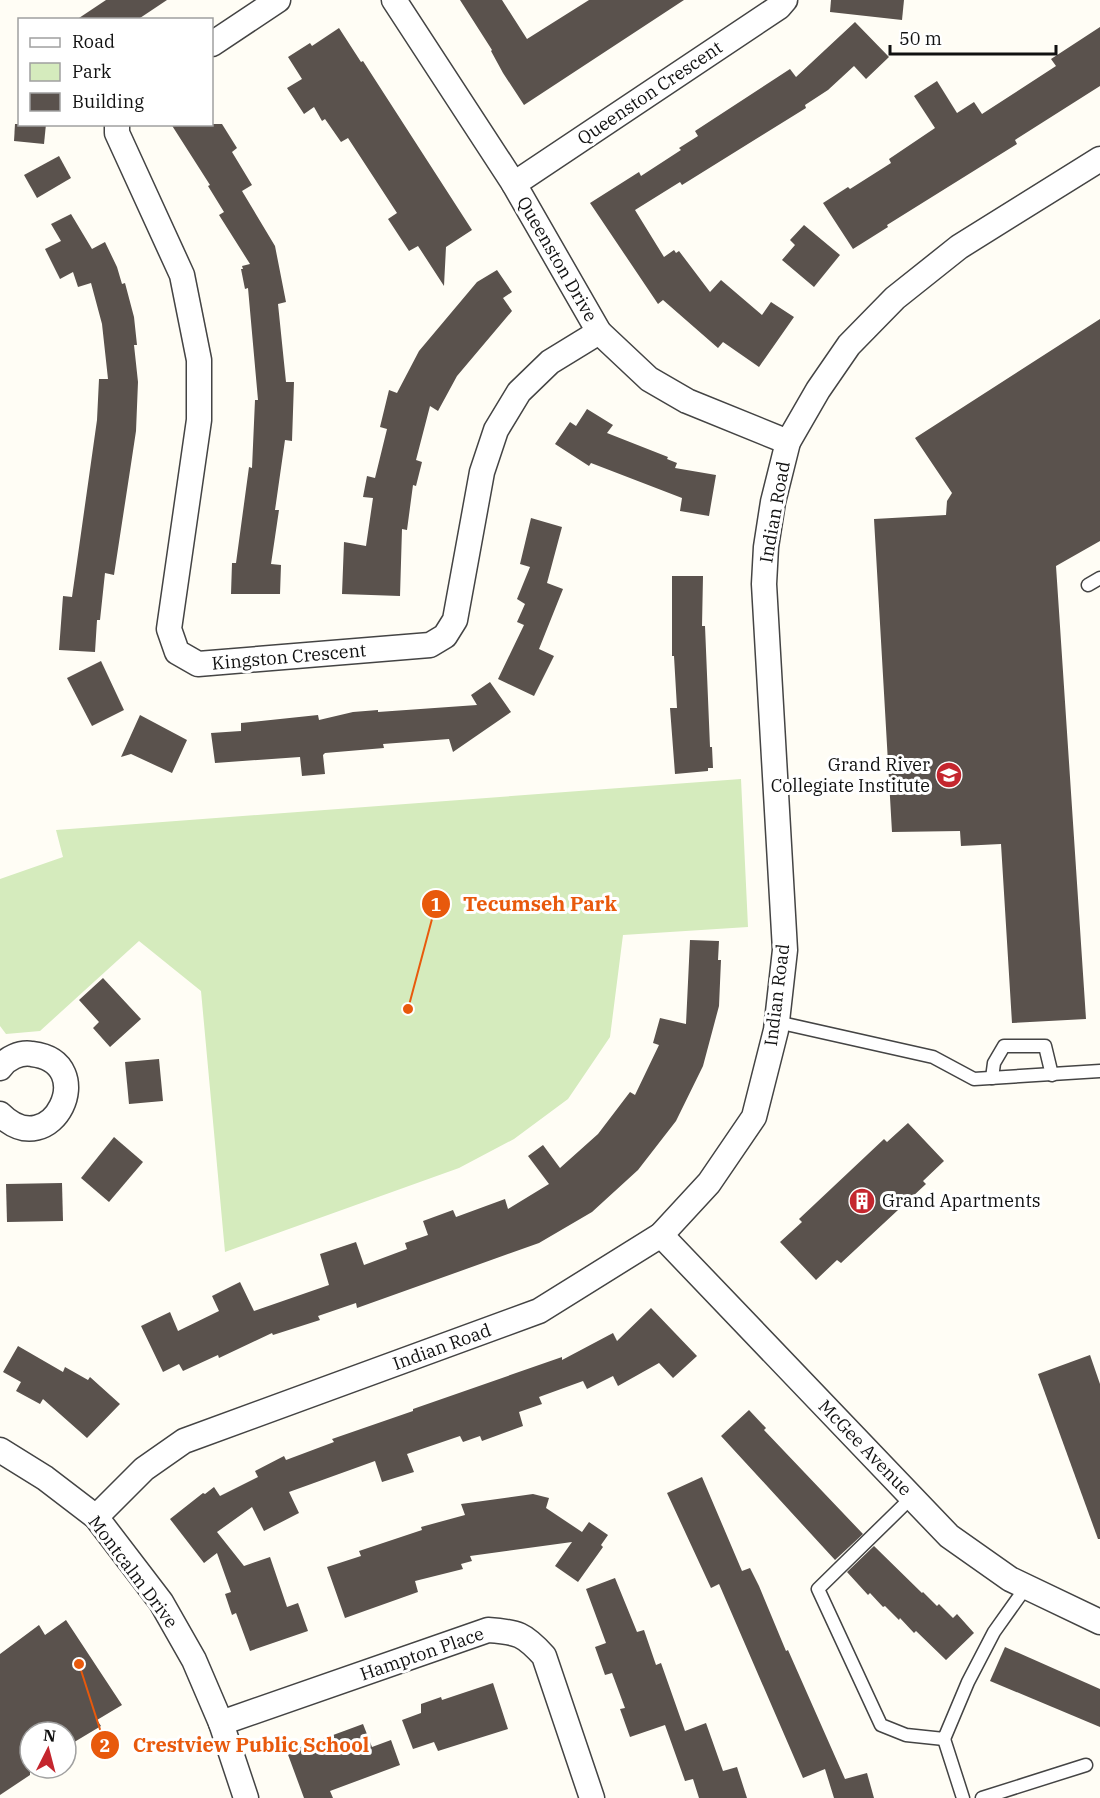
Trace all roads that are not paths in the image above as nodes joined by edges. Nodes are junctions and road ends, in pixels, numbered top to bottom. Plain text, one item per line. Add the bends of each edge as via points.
1 (278, 0) edge
2 (394, 0) edge
3 (785, 0) edge
4 (213, 43) edge
5 (117, 126) edge
6 (1100, 159) edge
7 (514, 184) junction
8 (599, 332) junction
9 (788, 442) junction
10 (1100, 578) edge
11 (1088, 585) dead end
12 (777, 1022) junction
13 (0, 1068) edge
14 (1100, 1071) edge
15 (1052, 1075) junction
16 (992, 1078) junction
17 (0, 1114) edge
18 (661, 1235) junction
19 (0, 1450) edge
20 (912, 1497) junction
21 (96, 1517) junction
22 (1026, 1587) junction
23 (1100, 1622) edge
24 (221, 1723) junction
25 (944, 1739) junction
26 (1086, 1765) dead end
27 (246, 1798) edge
28 (592, 1798) edge
29 (963, 1798) edge
30 (982, 1798) edge

1 - 4 street
2 - 7 street, Queenston Drive
3 - 7 street, Queenston Crescent
5 - 8 street, Kingston Crescent via 182,275 199,360 199,420 169,628 177,652 198,664 430,645 445,636 455,620 482,472 496,430 519,392 550,362
6 - 9 street, Indian Road via 959,248 895,298 849,345
7 - 8 street, Queenston Drive
8 - 9 street, Queenston Drive via 649,379 687,402
9 - 12 street, Indian Road via 773,502 764,584 785,950
10 - 11 lane
12 - 16 lane via 933,1057 974,1079
12 - 18 street, Indian Road via 754,1117 709,1183
13 - 17 street via 16,1055 42,1055 61,1070 66,1098 62,1110 41,1126 18,1126
14 - 15 lane
15 - 16 lane
15 - 16 lane via 1045,1046 1004,1046 994,1063
18 - 20 street, McGee Avenue
18 - 21 street, Indian Road via 539,1311 184,1441 144,1469
19 - 21 street, Montcalm Drive
20 - 22 street, McGee Avenue via 949,1536
20 - 25 lane via 818,1588 881,1725 906,1735
21 - 24 street, Montcalm Drive via 161,1602 194,1660
22 - 23 street, McGee Avenue
22 - 25 lane via 993,1632
24 - 27 street, Montcalm Drive
24 - 28 street, Hampton Place via 488,1630 514,1632 531,1641 544,1656
25 - 29 lane
26 - 30 lane

